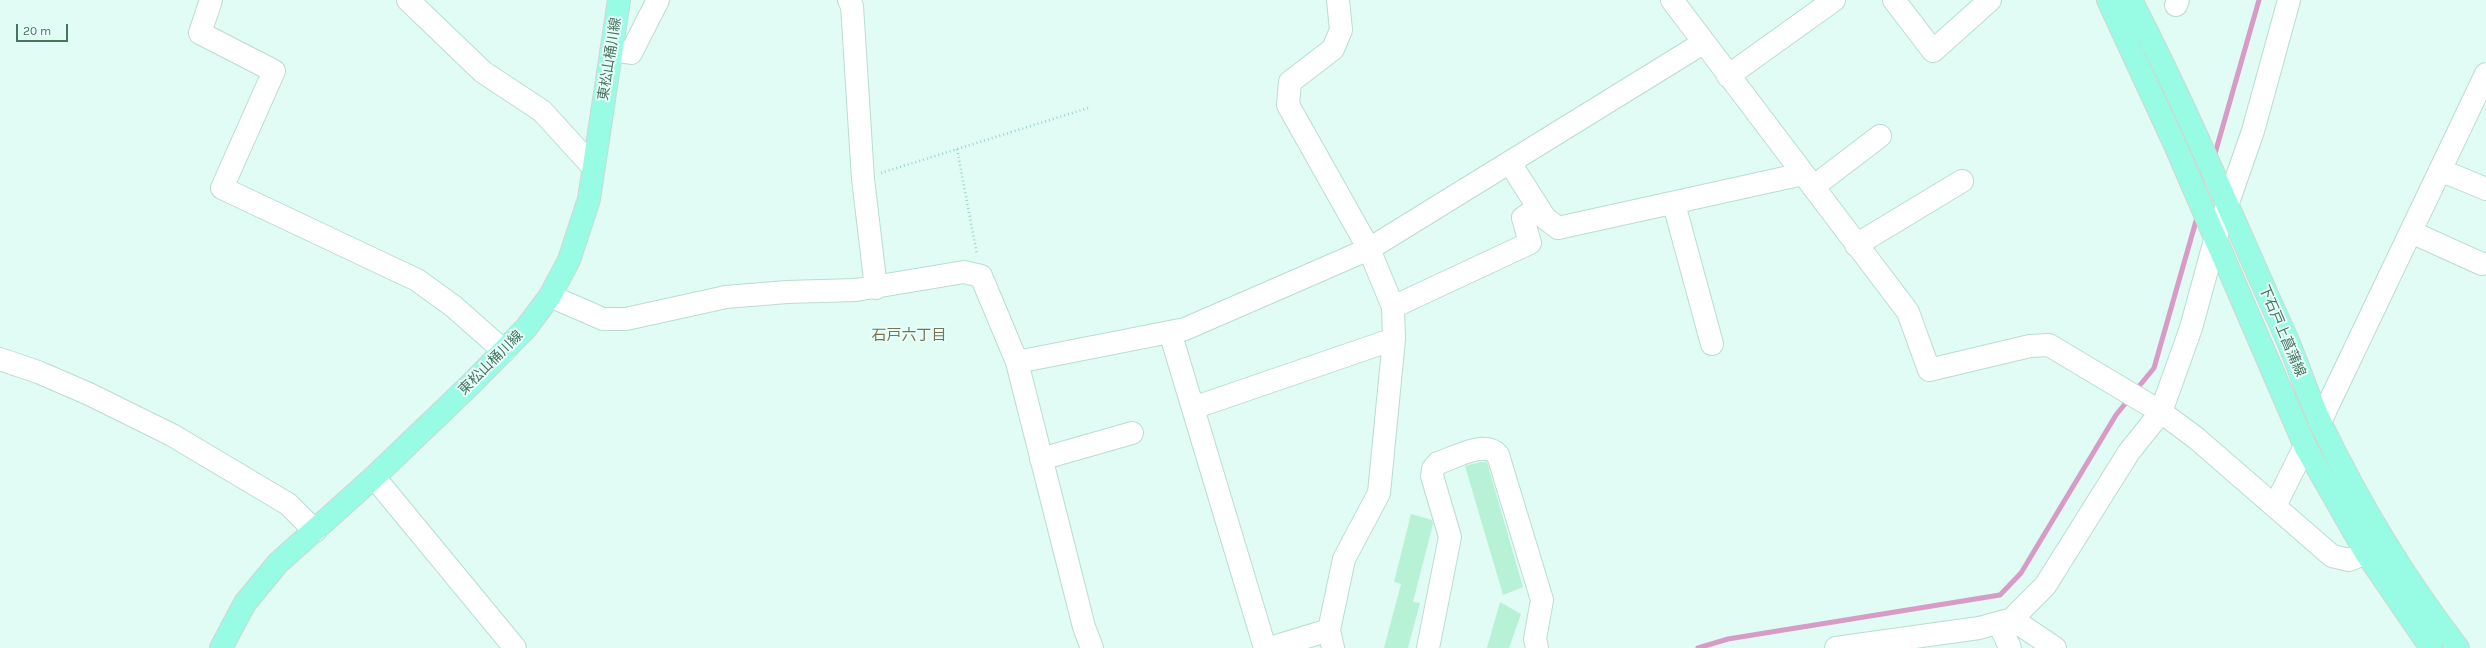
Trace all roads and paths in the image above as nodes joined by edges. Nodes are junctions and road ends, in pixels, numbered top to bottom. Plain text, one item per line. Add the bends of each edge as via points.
1 (211, 0) edge
2 (408, 0) edge
3 (618, 0) edge
4 (658, 0) edge
5 (849, 0) edge
6 (1338, 0) edge
7 (1672, 0) edge
8 (1834, 0) edge
9 (1894, 0) edge
10 (1990, 0) edge
11 (2108, 0) edge
12 (2131, 0) edge
13 (2289, 0) edge
14 (1703, 42) junction
15 (612, 50) junction
16 (1728, 76) junction
17 (2483, 87) edge
18 (1088, 108) dead end
19 (1880, 136) dead end
20 (957, 150) junction
21 (1510, 163) junction
22 (594, 167) junction
23 (2440, 170) junction
24 (863, 179) junction
25 (1808, 181) junction
26 (1962, 181) dead end
27 (2486, 189) edge
28 (1674, 204) junction
29 (2227, 205) junction
30 (1538, 208) junction
31 (2411, 232) junction
32 (2215, 240) junction
33 (1856, 245) junction
34 (1369, 249) junction
35 (2482, 264) dead end
36 (981, 276) junction
37 (876, 288) junction
38 (550, 296) junction
39 (1393, 307) junction
40 (1170, 332) junction
41 (1394, 339) junction
42 (1712, 344) dead end
43 (504, 350) junction
44 (0, 359) edge
45 (1017, 362) junction
46 (1193, 408) junction
47 (2161, 412) junction
48 (2320, 422) junction
49 (1132, 433) dead end
50 (2305, 446) junction
51 (1041, 459) junction
52 (374, 478) junction
53 (2275, 506) junction
54 (315, 531) junction
55 (2376, 548) junction
56 (2006, 621) junction
57 (1331, 639) edge
58 (1932, 642) edge
59 (221, 648) edge
60 (515, 648) edge
61 (1092, 648) edge
62 (1265, 648) edge
63 (1270, 648) edge
64 (1428, 648) edge
65 (1537, 648) edge
66 (1836, 648) edge
67 (2010, 648) edge
68 (2055, 648) edge
69 (2431, 648) edge
70 (2458, 648) edge

1 - 43 street via 200,33 274,71 222,188 417,280 453,306
2 - 22 street via 483,72 542,111
3 - 15 main road, 東松山桶川線
4 - 15 street via 631,53
5 - 24 street via 852,6
6 - 34 street via 1341,30 1333,50 1290,82 1288,105
7 - 14 street
8 - 16 street
9 - 10 street via 1933,51
11 - 32 main road, 下石戸上菖蒲線
12 - 29 main road, 下石戸上菖蒲線 via 2159,54
13 - 29 street via 2253,131
14 - 16 street
14 - 21 street
15 - 22 main road, 東松山桶川線
16 - 25 street
17 - 23 street
18 - 20 path
19 - 25 street
20 - 24 path
20 - 36 path
21 - 30 street
21 - 34 street
22 - 38 main road, 東松山桶川線 via 589,199 570,260
23 - 27 street
23 - 31 street
24 - 37 street
25 - 28 street
25 - 33 street
26 - 33 street
28 - 30 street via 1558,228 1545,218
28 - 42 street
29 - 32 street
29 - 48 main road, 下石戸上菖蒲線 via 2288,342
30 - 39 street via 1523,218 1530,243
31 - 35 street
31 - 48 street
32 - 47 street via 2191,328
32 - 50 main road, 下石戸上菖蒲線
33 - 47 street via 1908,312 1930,370 2030,346 2049,345
34 - 39 street
34 - 40 street via 1185,329
36 - 37 street via 964,272
36 - 45 street
37 - 38 street via 726,297 626,319 603,319
38 - 43 main road, 東松山桶川線 via 526,328
39 - 41 street
40 - 45 street
40 - 46 street
41 - 46 street
41 - 57 street via 1379,493 1344,559
43 - 52 main road, 東松山桶川線
44 - 54 street via 52,378 172,435 288,504
45 - 51 street
46 - 62 street
47 - 53 street via 2196,438
47 - 56 street via 2129,452 2045,586
48 - 50 main road
48 - 55 main road, 下石戸上菖蒲線 via 2355,492
49 - 51 street
50 - 53 street
50 - 55 main road, 下石戸上菖蒲線
51 - 61 street via 1084,628
52 - 54 main road, 東松山桶川線
52 - 60 street
53 - 55 street via 2332,556 2349,560
54 - 59 main road, 東松山桶川線 via 278,563 245,603
55 - 69 main road, 下石戸上菖蒲線
55 - 70 main road, 下石戸上菖蒲線 via 2412,585
56 - 58 street
56 - 67 street
56 - 68 street
57 - 63 street
58 - 66 street
64 - 65 street via 1450,537 1432,476 1433,469 1438,463 1484,448 1493,449 1498,455 1542,600 1535,639

